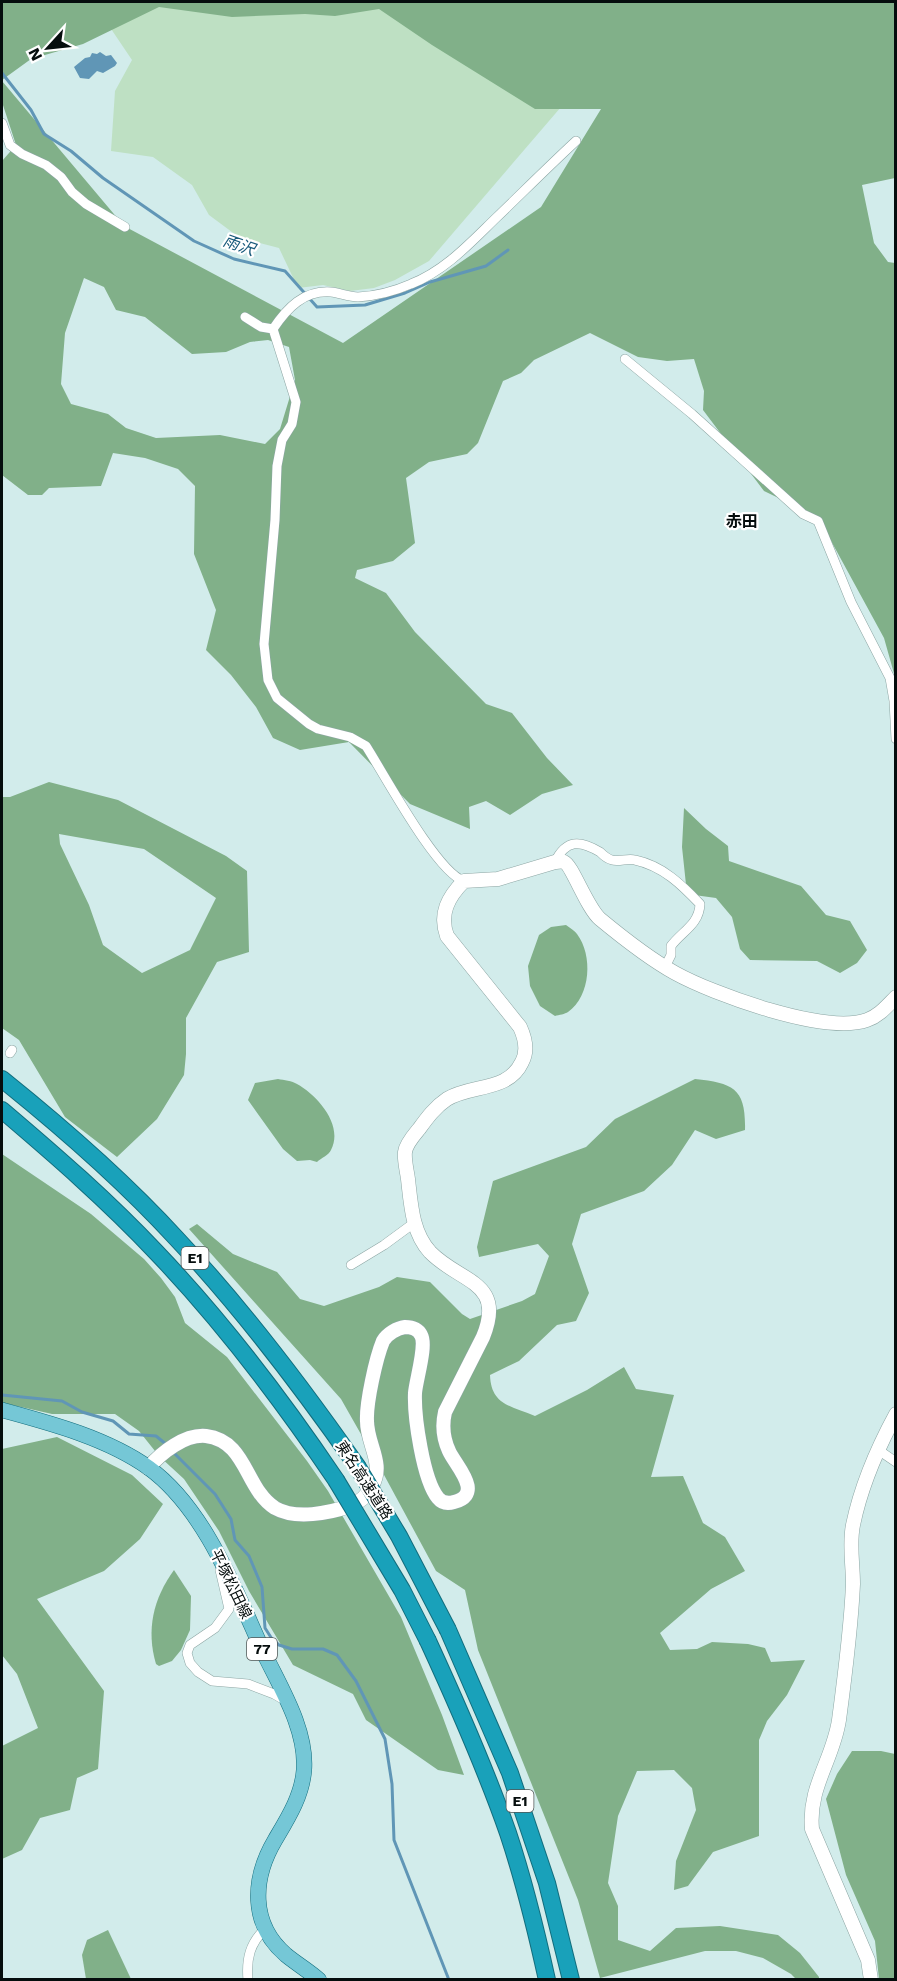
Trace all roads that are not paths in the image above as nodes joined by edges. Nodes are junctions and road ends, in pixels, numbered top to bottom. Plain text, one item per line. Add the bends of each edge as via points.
1 (2, 123) edge
2 (576, 141) dead end
3 (125, 226) dead end
4 (245, 317) dead end
5 (273, 329) junction
6 (625, 359) dead end
7 (896, 739) edge
8 (555, 862) junction
9 (464, 880) junction
10 (665, 967) junction
11 (896, 998) edge
12 (2, 1079) edge
13 (2, 1110) edge
14 (414, 1222) junction
15 (351, 1265) dead end
16 (2, 1410) edge
17 (896, 1414) edge
18 (877, 1449) junction
19 (896, 1462) edge
20 (150, 1465) junction
21 (206, 1533) junction
22 (286, 1701) junction
23 (265, 1929) junction
24 (248, 1980) edge
25 (319, 1980) edge
26 (547, 1980) edge
27 (571, 1980) edge
28 (871, 1980) edge

1 - 3 street via 10,145 46,165 86,204
2 - 5 street via 434,274 375,295 313,294 299,299
4 - 5 street
5 - 9 street via 296,402 277,466 264,644 268,680 277,698 309,724 366,746 437,858 452,875
6 - 7 street via 802,514 818,521 851,602 890,678
8 - 9 street via 498,879
8 - 10 street via 568,865 587,904 600,918
8 - 10 street via 565,847 584,843 612,860 635,860 676,879 700,908 696,922 671,946
9 - 14 street via 446,905 444,927 452,943 520,1027 526,1052 510,1078 447,1099 427,1117 411,1140 405,1151
10 - 11 street via 768,1010 826,1022 866,1021
12 - 27 highway, 東名高速道路 / E1, bridge via 87,1150 176,1237 300,1385 357,1466 448,1630 482,1706 518,1795
13 - 26 highway, 東名高速道路 / E1, bridge via 113,1208 177,1275 263,1377 336,1480 402,1590 463,1718 508,1833
14 - 15 street
14 - 20 street via 430,1252 476,1286 490,1304 488,1325 443,1421 449,1453 468,1485 461,1499 440,1501 432,1487 416,1422 422,1336 408,1327 399,1328 384,1340 376,1366 366,1420 378,1466 377,1477 367,1497 357,1504 311,1514 282,1511 267,1501 228,1444 218,1438 189,1437
16 - 20 main road, 平塚松田線 / 77 via 68,1428
17 - 18 street
18 - 19 street
18 - 28 street via 851,1533 852,1596 837,1728 811,1810 812,1829 868,1960
20 - 21 main road, 平塚松田線 / 77
21 - 22 main road, 平塚松田線 / 77
21 - 22 street via 217,1558 229,1609 215,1628 190,1645 190,1663 212,1680 248,1684
22 - 23 main road, 平塚松田線 / 77 via 301,1737 304,1768 297,1800 261,1869 257,1896
23 - 24 street via 249,1955
23 - 25 main road, 平塚松田線 / 77 via 286,1955

